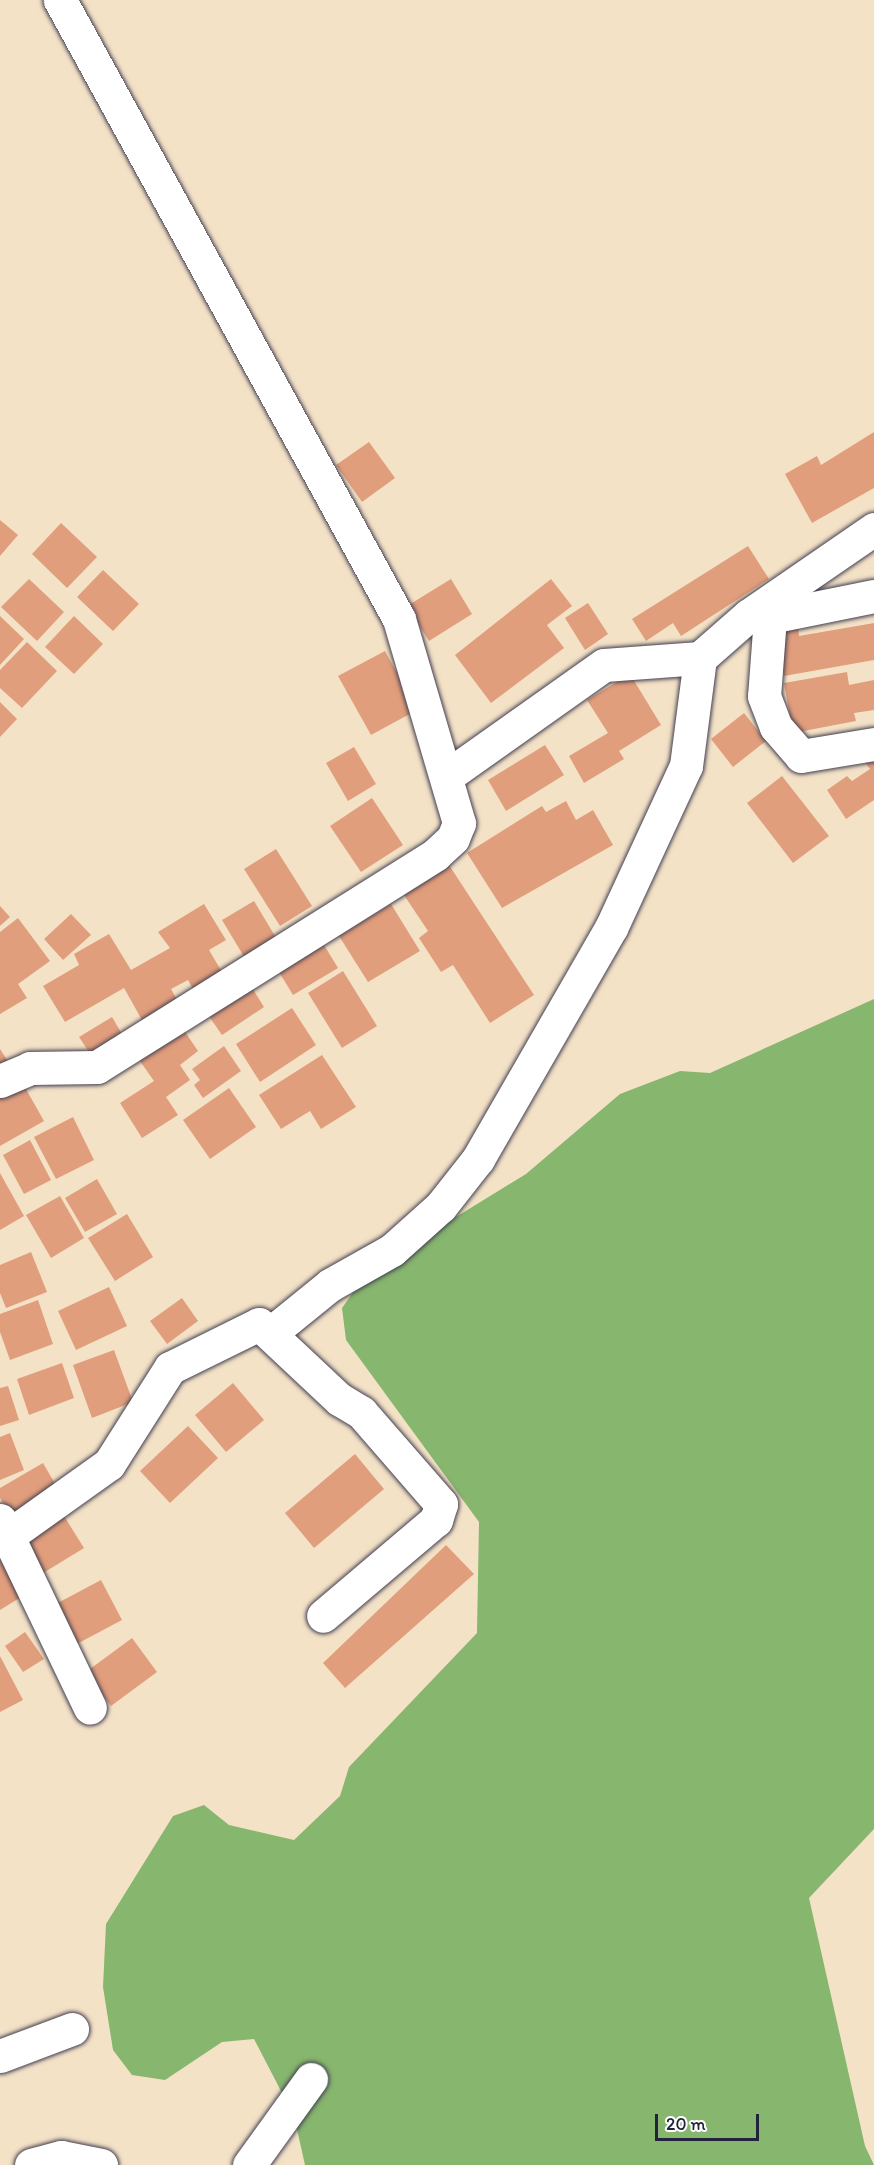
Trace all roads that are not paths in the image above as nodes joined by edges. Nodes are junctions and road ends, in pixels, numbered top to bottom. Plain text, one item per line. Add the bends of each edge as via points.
1 (60, 0) edge
2 (874, 529) edge
3 (874, 596) edge
4 (759, 616) junction
5 (700, 658) junction
6 (874, 744) edge
7 (447, 776) junction
8 (0, 1081) edge
9 (272, 1332) junction
10 (4, 1528) edge
11 (323, 1616) dead end
12 (90, 1708) dead end
13 (72, 2029) dead end
14 (0, 2056) edge
15 (311, 2079) dead end
16 (31, 2165) edge
17 (101, 2165) edge
18 (249, 2165) edge

1 - 7 street via 399,619
2 - 4 street
3 - 4 street
4 - 5 street
4 - 6 street via 765,639 764,696 776,727 801,756
5 - 7 street via 604,665
5 - 9 street via 686,766 611,928 478,1159 441,1206 392,1250 330,1285
7 - 8 street via 459,824 453,838 436,854 97,1067 30,1068
9 - 10 street via 259,1324 246,1328 170,1368 109,1464
9 - 11 street via 339,1399 361,1412 441,1504 436,1520
10 - 12 street
13 - 14 street
15 - 18 street
16 - 17 street via 61,2157

